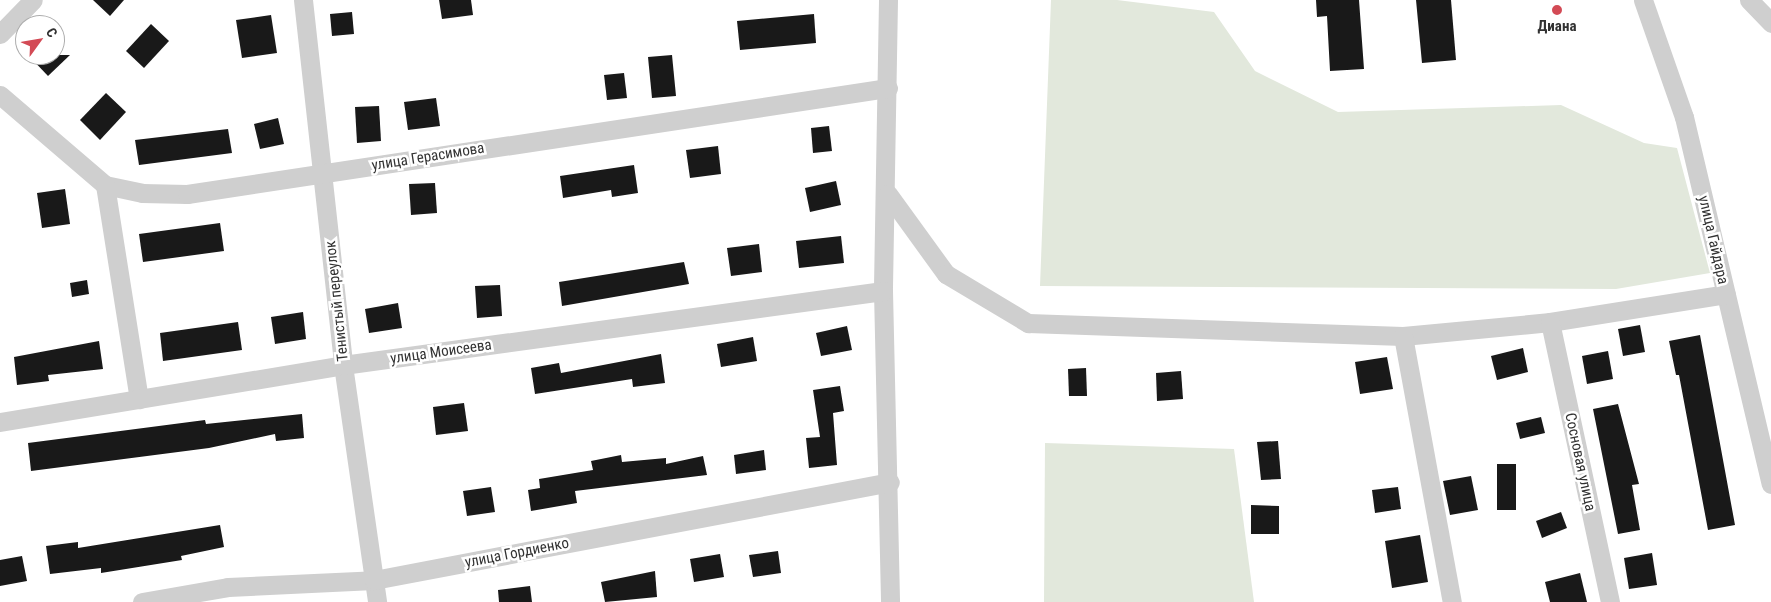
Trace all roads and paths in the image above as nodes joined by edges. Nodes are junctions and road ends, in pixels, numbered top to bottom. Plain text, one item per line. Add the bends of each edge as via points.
1 (32, 0) edge
2 (302, 0) edge
3 (888, 0) edge
4 (1644, 0) edge
5 (1749, 0) edge
6 (1771, 23) edge
7 (0, 34) edge
8 (888, 88) junction
9 (0, 95) edge
10 (324, 173) junction
11 (105, 185) junction
12 (888, 194) junction
13 (883, 291) junction
14 (1726, 294) junction
15 (1550, 322) junction
16 (1404, 336) junction
17 (343, 365) junction
18 (139, 399) junction
19 (0, 422) edge
20 (890, 482) junction
21 (1771, 484) edge
22 (374, 580) junction
23 (142, 602) edge
24 (377, 602) edge
25 (890, 602) edge
26 (1452, 602) edge
27 (1610, 602) edge

1 - 7 street
2 - 10 street, Тенистый переулок
3 - 8 street
4 - 14 street, улица Гайдара via 1684,117
5 - 6 street
8 - 10 street, улица Герасимова
8 - 12 street
9 - 11 street, улица Герасимова
10 - 11 street, улица Герасимова via 187,194 142,193
10 - 17 street, Тенистый переулок
11 - 18 street
12 - 13 street
12 - 16 street via 946,274 1028,323
13 - 17 street, улица Моисеева
13 - 20 street
14 - 15 street
14 - 21 street, улица Гайдара
15 - 16 street
15 - 27 street, Сосновая улица
16 - 26 street
17 - 18 street, улица Моисеева
17 - 22 street, Тенистый переулок
18 - 19 street, улица Моисеева
20 - 22 street, улица Гордиенко
20 - 25 street
22 - 23 street, улица Гордиенко via 228,587
22 - 24 street, Тенистый переулок

